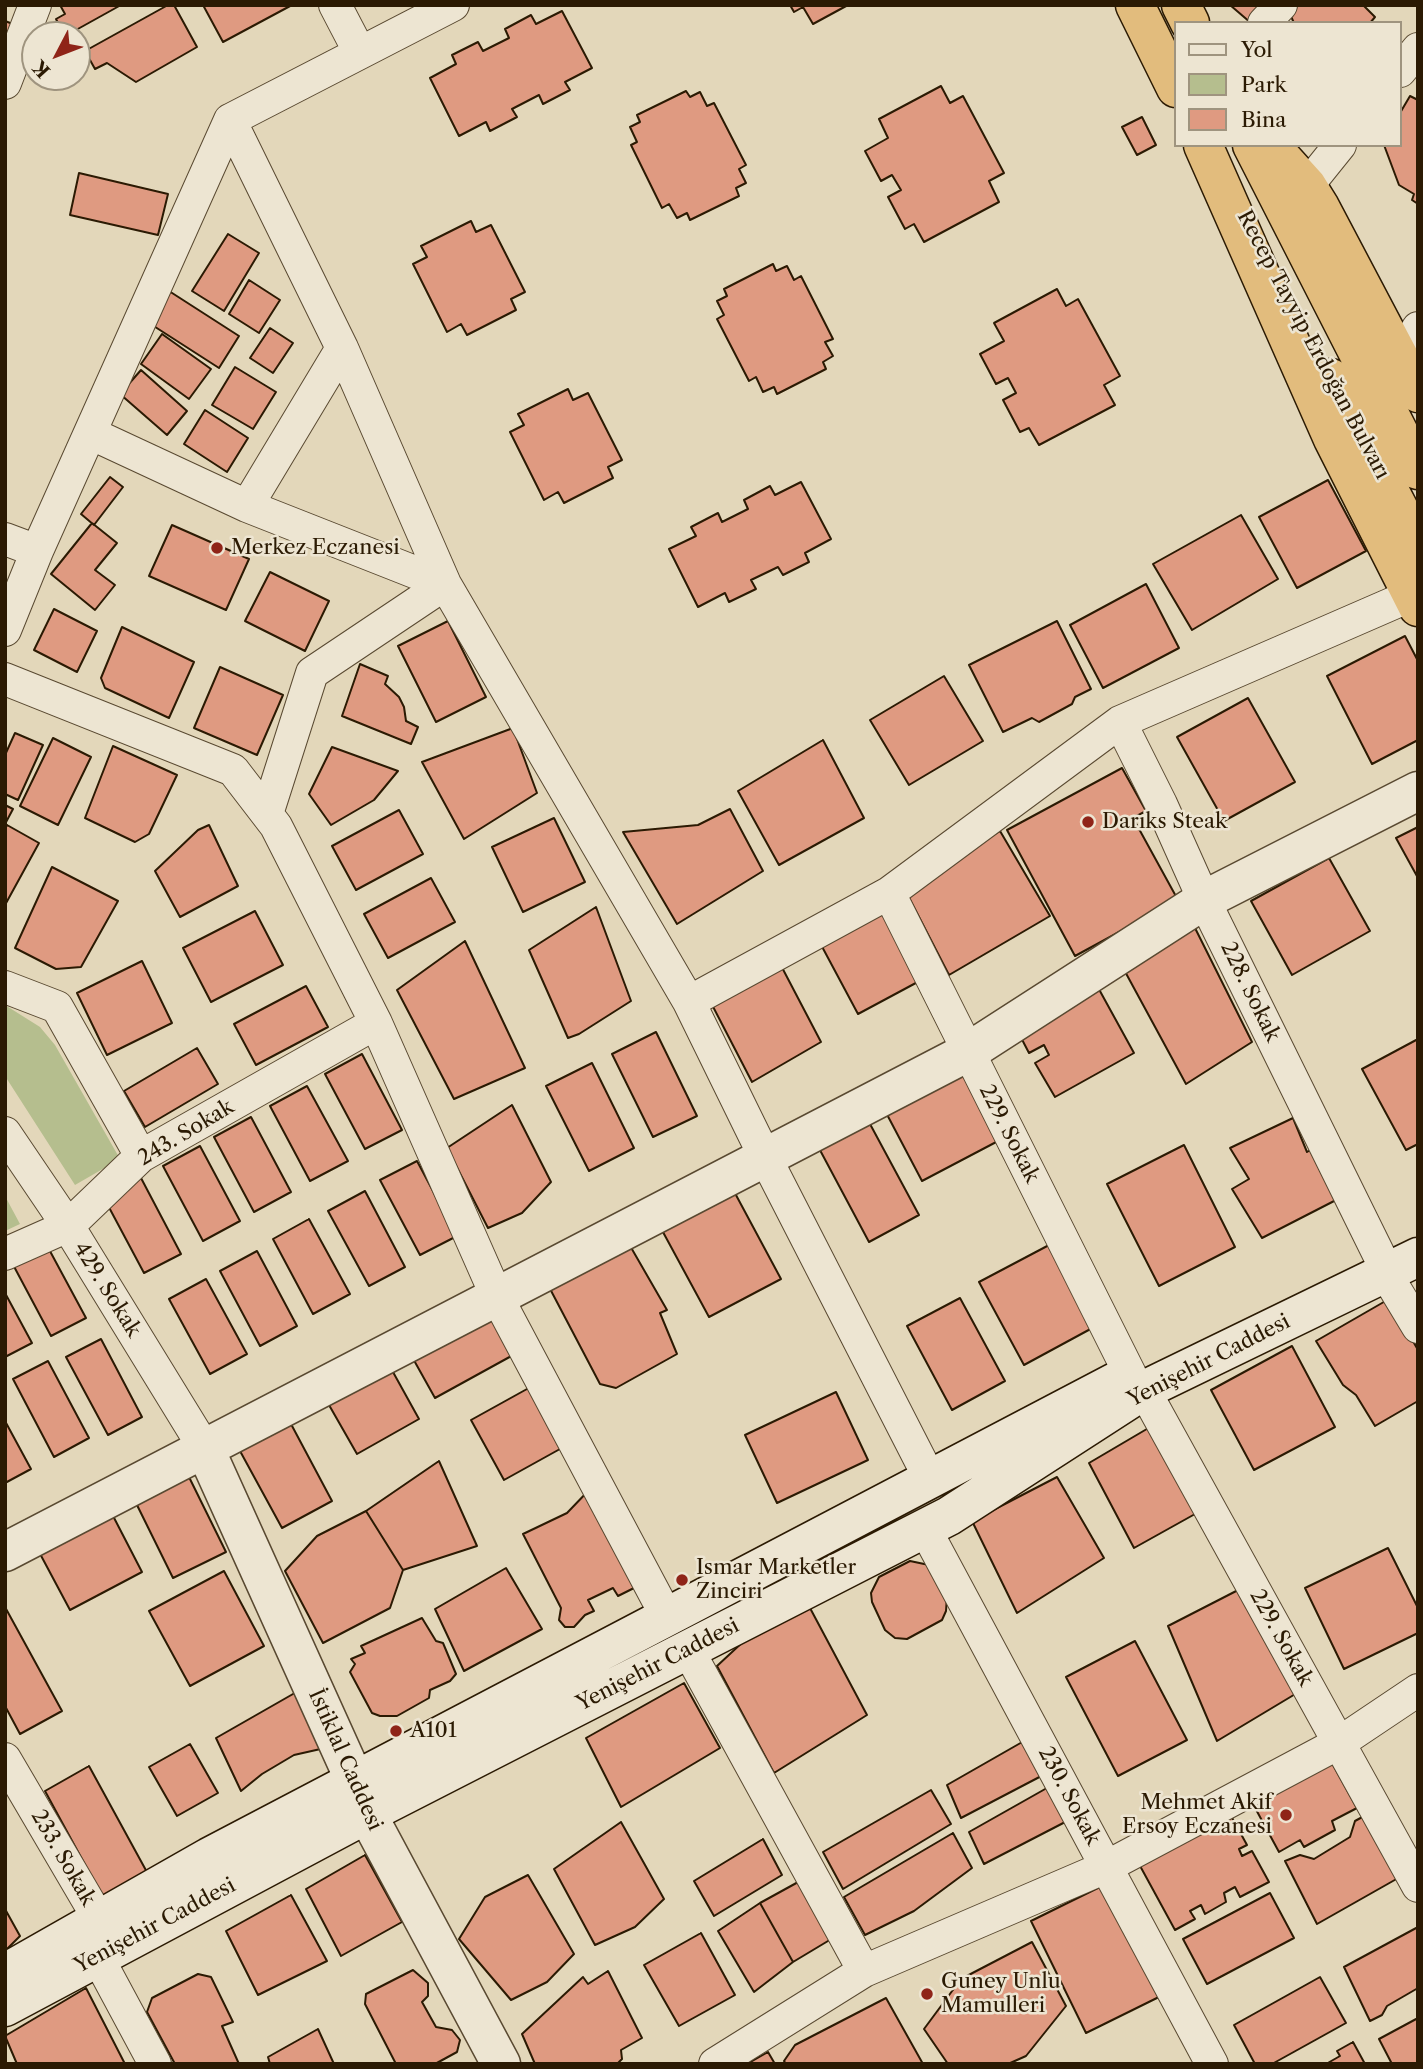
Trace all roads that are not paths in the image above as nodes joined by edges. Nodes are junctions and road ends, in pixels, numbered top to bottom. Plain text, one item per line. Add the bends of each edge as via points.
1 (35, 5) edge
2 (335, 5) edge
3 (453, 5) edge
4 (1135, 5) edge
5 (1181, 5) edge
6 (1281, 5) edge
7 (1189, 21) edge
8 (1266, 21) edge
9 (1418, 49) edge
10 (360, 53) junction
11 (1402, 69) edge
12 (5, 83) edge
13 (1174, 84) edge
14 (230, 120) junction
15 (1206, 147) edge
16 (1206, 147) edge
17 (1253, 147) edge
18 (1272, 147) edge
19 (1338, 147) edge
20 (1307, 186) junction
21 (1409, 343) edge
22 (342, 348) junction
23 (1418, 393) edge
24 (90, 433) junction
25 (1418, 470) edge
26 (247, 506) junction
27 (5, 539) edge
28 (1418, 547) edge
29 (37, 551) junction
30 (445, 584) junction
31 (1415, 601) edge
32 (5, 630) edge
33 (5, 679) edge
34 (1119, 722) junction
35 (1418, 791) edge
36 (267, 814) junction
37 (889, 893) junction
38 (1204, 900) junction
39 (5, 987) edge
40 (689, 1002) junction
41 (376, 1023) junction
42 (968, 1052) junction
43 (5, 1133) edge
44 (141, 1156) junction
45 (765, 1157) junction
46 (68, 1226) junction
47 (1418, 1242) edge
48 (5, 1254) edge
49 (1395, 1264) edge
50 (497, 1297) junction
51 (1418, 1327) edge
52 (1137, 1382) junction
53 (205, 1449) junction
54 (930, 1479) junction
55 (925, 1529) junction
56 (5, 1552) edge
57 (667, 1616) junction
58 (688, 1650) junction
59 (1418, 1690) edge
60 (1339, 1743) junction
61 (5, 1759) edge
62 (361, 1797) junction
63 (1106, 1867) junction
64 (1418, 1886) edge
65 (100, 1921) junction
66 (98, 1958) junction
67 (864, 1971) junction
68 (5, 1973) edge
69 (5, 2007) edge
70 (155, 2064) edge
71 (501, 2064) edge
72 (715, 2064) edge
73 (1212, 2064) edge

1 - 12 street
2 - 10 street
3 - 10 street
4 - 13 highway
5 - 7 highway
6 - 8 street
9 - 11 street
10 - 14 street
14 - 22 street
14 - 24 street
15 - 28 highway, Recep Tayyip Erdoğan Bulvarı
16 - 31 highway via 1333,439
17 - 25 highway, Recep Tayyip Erdoğan Bulvarı
18 - 20 highway
19 - 20 street
20 - 21 highway
21 - 23 highway
22 - 26 street
22 - 30 street
24 - 26 street
24 - 29 street
26 - 30 street
27 - 29 street
29 - 32 street
30 - 36 street via 312,673
30 - 40 street
31 - 34 street
33 - 36 street via 233,770
34 - 37 street
34 - 38 street, 228. Sokak
35 - 38 main road
36 - 41 street
37 - 40 street
37 - 42 street, 229. Sokak
38 - 42 main road
38 - 49 street, 228. Sokak
39 - 44 street via 57,1007
40 - 45 street
41 - 44 street, 243. Sokak
41 - 50 street
42 - 45 main road
42 - 52 street, 229. Sokak
43 - 46 street, 429. Sokak
44 - 46 street, 243. Sokak
45 - 50 main road
45 - 54 street
46 - 48 street, 243. Sokak
46 - 53 street, 429. Sokak
47 - 49 main road, Yenişehir Caddesi
49 - 51 street, 228. Sokak
49 - 52 main road, Yenişehir Caddesi
50 - 53 main road
50 - 57 street
52 - 54 main road, Yenişehir Caddesi
52 - 55 main road, Yenişehir Caddesi
52 - 60 street, 229. Sokak
53 - 56 main road
53 - 62 main road, İstiklal Caddesi
54 - 57 main road, Yenişehir Caddesi
55 - 58 main road, Yenişehir Caddesi
55 - 63 street, 230. Sokak
57 - 62 main road, Yenişehir Caddesi
58 - 62 main road, Yenişehir Caddesi
58 - 67 street
59 - 60 street
60 - 63 street
60 - 64 street, 229. Sokak
61 - 65 street, 233. Sokak
62 - 65 main road, Yenişehir Caddesi via 209,1857
62 - 66 main road, Yenişehir Caddesi
62 - 71 main road, İstiklal Caddesi
63 - 67 street
63 - 73 street, 230. Sokak
65 - 68 main road, Yenişehir Caddesi
66 - 69 main road, Yenişehir Caddesi
66 - 70 street
67 - 72 street

